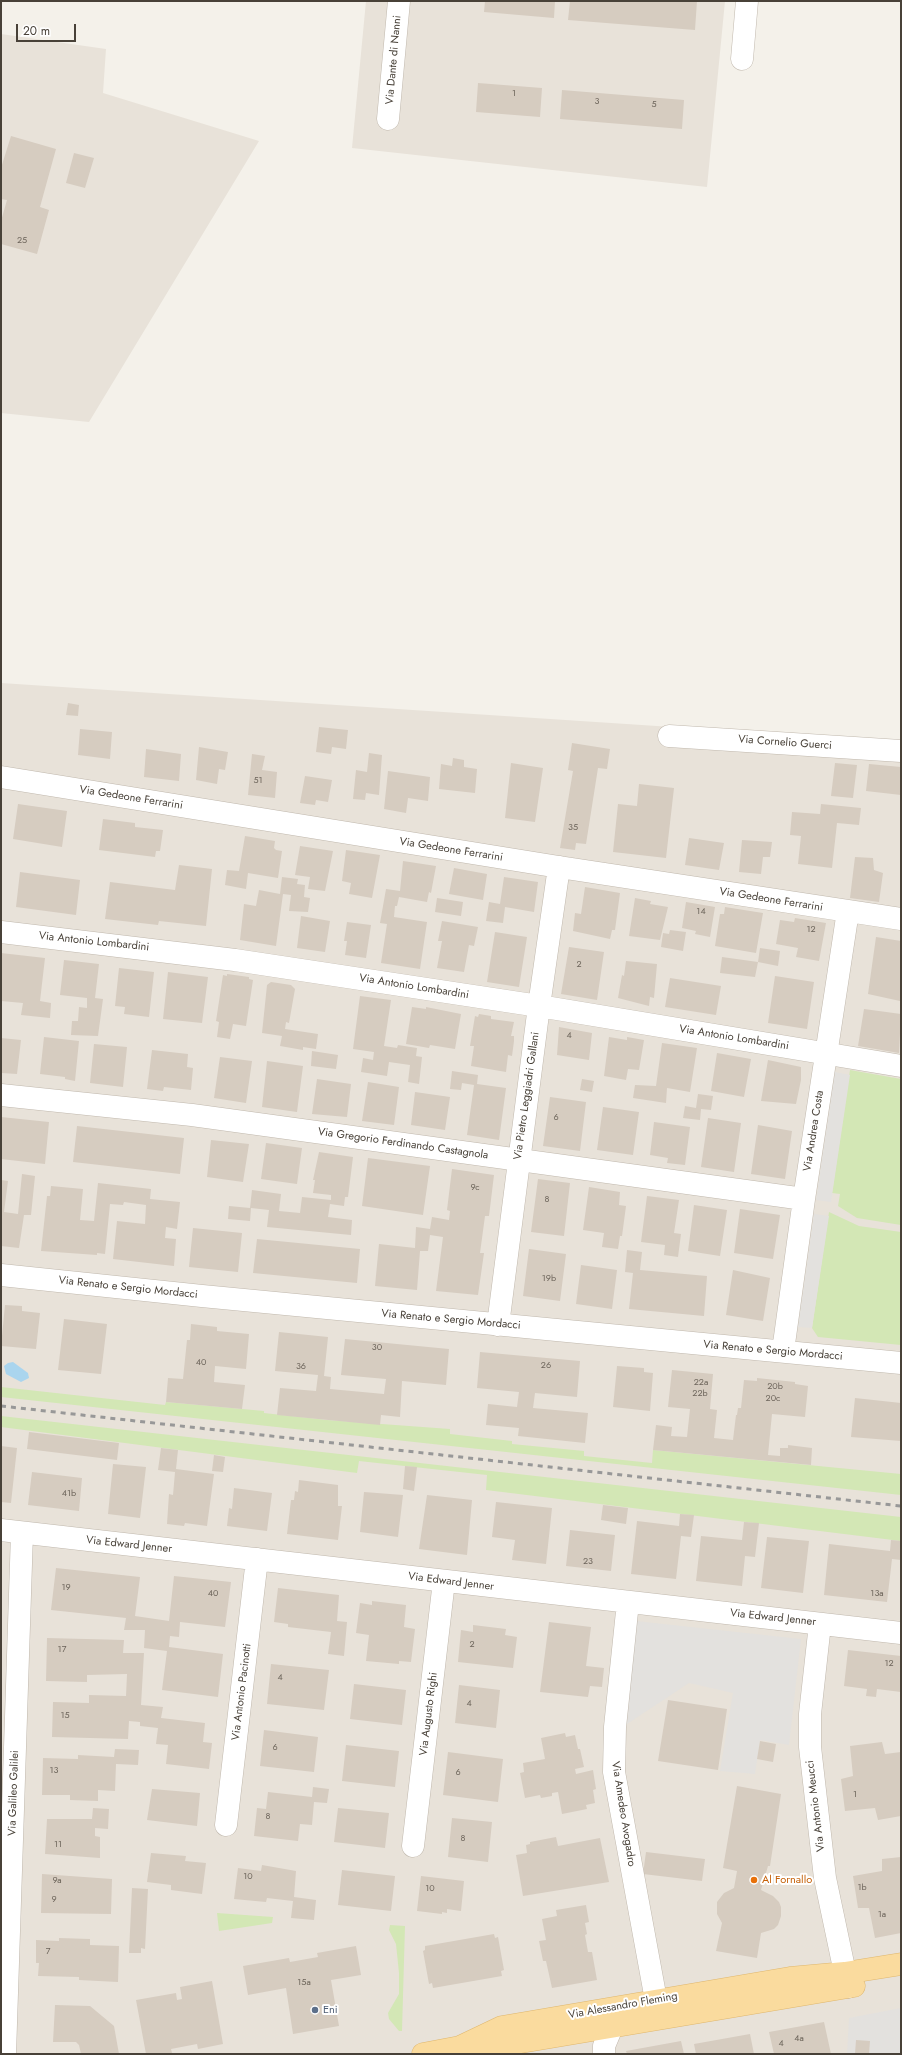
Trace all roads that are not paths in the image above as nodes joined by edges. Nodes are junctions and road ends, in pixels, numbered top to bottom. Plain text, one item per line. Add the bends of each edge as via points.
1 (399, 1) edge
2 (747, 1) edge
3 (742, 59) dead end
4 (388, 119) dead end
5 (669, 736) dead end
6 (901, 751) edge
7 (1, 777) edge
8 (559, 867) junction
9 (848, 911) junction
10 (901, 919) edge
11 (1, 932) edge
12 (539, 1006) junction
13 (826, 1053) junction
14 (901, 1066) edge
15 (1, 1095) edge
16 (519, 1160) junction
17 (804, 1199) junction
18 (1, 1275) edge
19 (498, 1325) junction
20 (783, 1351) junction
21 (901, 1363) edge
22 (1, 1530) edge
23 (22, 1533) junction
24 (257, 1559) junction
25 (444, 1581) junction
26 (628, 1602) junction
27 (820, 1624) junction
28 (901, 1633) edge
29 (226, 1825) dead end
30 (413, 1846) dead end
31 (901, 1964) edge
32 (790, 1978) junction
33 (901, 1978) edge
34 (847, 1980) junction
35 (656, 2000) junction
36 (612, 2027) junction
37 (591, 2031) junction
38 (460, 2047) junction
39 (5, 2054) edge
40 (423, 2054) edge
41 (597, 2054) edge
42 (604, 2054) edge

1 - 4 street, Via Dante di Nanni
2 - 3 street
5 - 6 street, Via Cornelio Guerci
7 - 8 street, Via Gedeone Ferrarini
8 - 9 street, Via Gedeone Ferrarini
8 - 12 street, Via Pietro Leggiadri Gallani
9 - 10 street, Via Gedeone Ferrarini
9 - 13 street, Via Andrea Costa
11 - 12 street, Via Antonio Lombardini via 178,952
12 - 13 street, Via Antonio Lombardini
12 - 16 street, Via Pietro Leggiadri Gallani
13 - 14 street, Via Antonio Lombardini
13 - 17 street, Via Andrea Costa
15 - 16 street, Via Gregorio Ferdinando Castagnola via 192,1115
16 - 17 street, Via Gregorio Ferdinando Castagnola
16 - 19 street, Via Pietro Leggiadri Gallani
17 - 20 street, Via Andrea Costa
18 - 19 street, Via Renato e Sergio Mordacci
19 - 20 street, Via Renato e Sergio Mordacci
20 - 21 street, Via Renato e Sergio Mordacci
22 - 23 street, Via Edward Jenner
23 - 24 street, Via Edward Jenner
23 - 39 street, Via Galileo Galilei
24 - 25 street, Via Edward Jenner
24 - 29 street, Via Antonio Pacinotti
25 - 26 street, Via Edward Jenner
25 - 30 street, Via Augusto Righi
26 - 27 street, Via Edward Jenner
26 - 35 street, Via Amedeo Avogadro via 615,1727 614,1772
27 - 28 street, Via Edward Jenner
27 - 34 street, Via Antonio Meucci via 810,1714 810,1747 825,1878
31 - 34 main road, Via Alessandro Fleming
32 - 34 main road, Via Alessandro Fleming
32 - 35 main road, Via Alessandro Fleming
32 - 37 main road, Via Alessandro Fleming via 778,1988 599,2020
33 - 34 main road, Via Alessandro Fleming
34 - 36 main road, Via Alessandro Fleming
35 - 38 main road, Via Alessandro Fleming via 502,2027
36 - 37 main road, Via Alessandro Fleming
36 - 42 street via 604,2046
37 - 38 main road, Via Alessandro Fleming via 468,2052
37 - 41 street
38 - 40 main road, Via Alessandro Fleming

